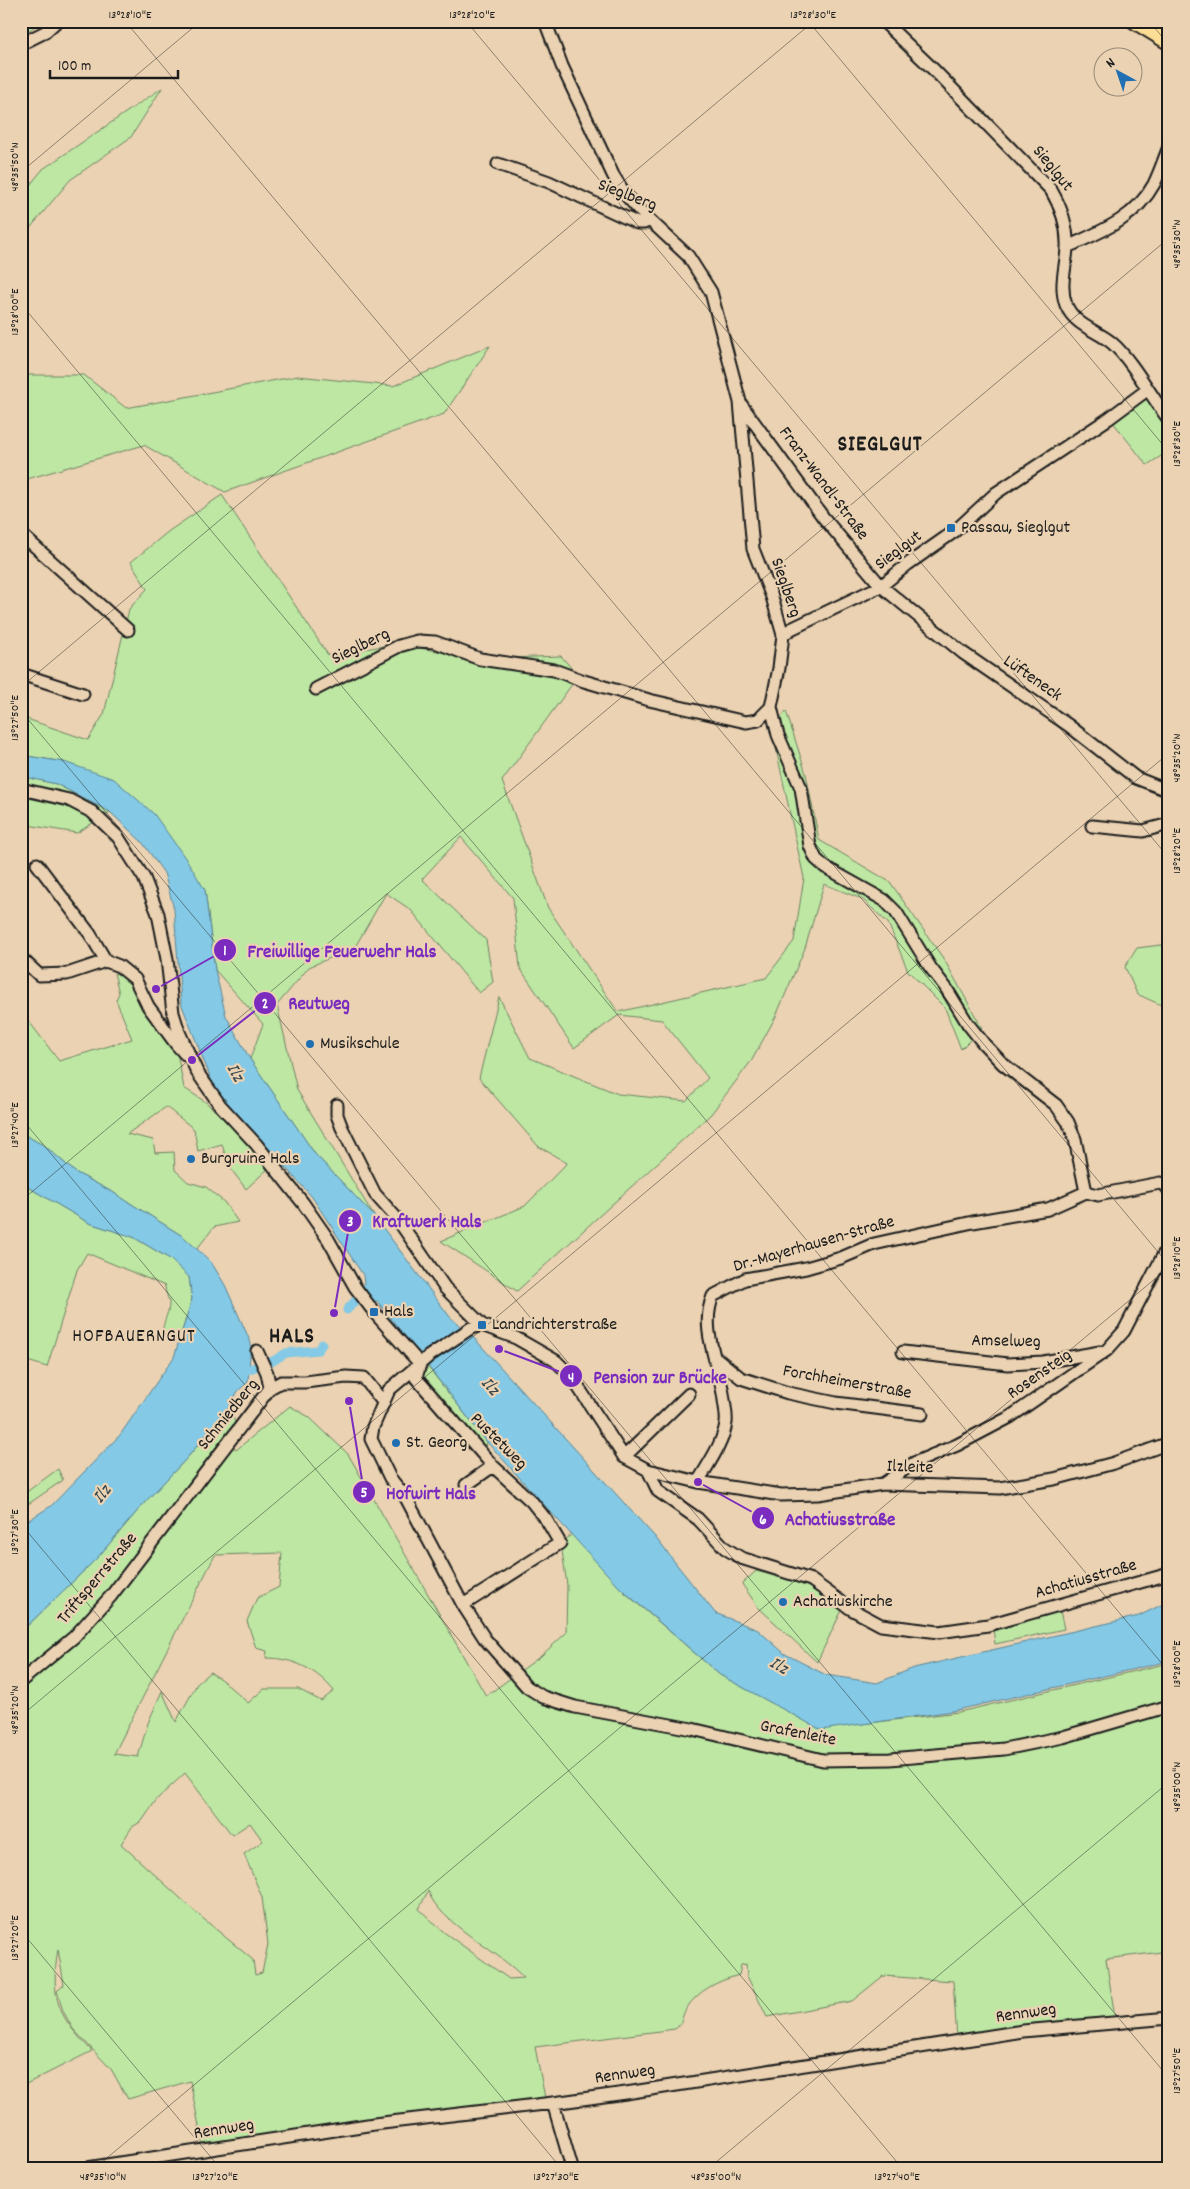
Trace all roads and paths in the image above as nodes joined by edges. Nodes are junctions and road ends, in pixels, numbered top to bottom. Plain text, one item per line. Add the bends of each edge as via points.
1 (57, 21) edge
2 (545, 21) edge
3 (883, 21) edge
4 (1135, 21) edge
5 (1169, 42) edge
6 (21, 44) edge
7 (1169, 147) edge
8 (498, 164) dead end
9 (649, 220) junction
10 (1067, 246) junction
11 (1147, 390) junction
12 (740, 402) junction
13 (1169, 420) edge
14 (21, 534) edge
15 (881, 586) junction
16 (128, 630) dead end
17 (783, 635) junction
18 (21, 674) edge
19 (316, 689) dead end
20 (82, 694) dead end
21 (770, 707) junction
22 (21, 788) edge
23 (1169, 791) edge
24 (1169, 824) edge
25 (1092, 826) dead end
26 (38, 864) dead end
27 (21, 958) edge
28 (106, 961) junction
29 (192, 1060) junction
30 (337, 1104) dead end
31 (1169, 1190) edge
32 (1086, 1192) junction
33 (1169, 1244) edge
34 (476, 1327) junction
35 (1107, 1350) junction
36 (903, 1352) dead end
37 (259, 1355) dead end
38 (715, 1357) junction
39 (420, 1364) junction
40 (270, 1388) junction
41 (689, 1394) dead end
42 (383, 1402) junction
43 (922, 1414) dead end
44 (1169, 1443) edge
45 (624, 1457) junction
46 (493, 1466) junction
47 (648, 1470) junction
48 (698, 1482) junction
49 (883, 1484) junction
50 (466, 1485) dead end
51 (192, 1490) joint
52 (1169, 1574) edge
53 (463, 1605) junction
54 (21, 1681) edge
55 (1169, 1706) edge
56 (1169, 2018) edge
57 (553, 2103) junction
58 (87, 2168) edge
59 (572, 2168) edge

1 - 6 street via 45,32
2 - 9 street via 595,138 626,194
3 - 10 street, Sieglgut via 1051,190 1060,204
4 - 5 main road
7 - 10 street via 1155,182 1135,210 1107,229
8 - 9 street, Sieglberg via 549,182 636,223
9 - 12 street, Sieglberg via 688,256 711,292
10 - 11 street, Sieglgut via 1063,278 1065,303 1070,312 1081,324 1116,347
11 - 13 street, Sieglgut
11 - 15 street, Sieglgut via 996,493 955,532
12 - 15 street, Franz-Wandl-Straße via 823,517
12 - 17 street, Sieglberg via 753,549
14 - 16 street
15 - 17 street, Sieglgut
15 - 23 street, Lüfteneck via 963,653 1068,725 1136,778
17 - 21 street, Sieglberg
18 - 20 street
19 - 21 street, Sieglberg via 399,646 417,641 435,642 480,660 554,670 649,700 746,722 758,720
21 - 32 street via 778,735 801,788 810,846 816,859 884,900 896,912 984,1044 1003,1064 1056,1105 1075,1139
22 - 29 street via 69,800 92,812 118,837 134,860 158,914 174,1013
24 - 25 street via 1143,831
26 - 28 street
27 - 28 street via 39,975 68,974
28 - 29 street via 119,966 135,979 148,1006 167,1033
29 - 39 street via 220,1105 303,1203 368,1304
30 - 34 street via 342,1128 375,1194 398,1220
31 - 32 street via 1160,1183 1098,1195
32 - 38 street, Dr.-Mayerhausen-Straße via 1048,1209 874,1244 806,1268 746,1279 713,1296 708,1308 708,1330
33 - 35 street, Rosensteig via 1124,1332
34 - 39 street, Grafenleite
34 - 45 street via 516,1338 556,1361 571,1376
35 - 36 street, Amselweg via 1043,1362 1008,1364
35 - 49 street, Rosensteig via 1010,1417 914,1463
37 - 40 street
38 - 43 street, Forchheimerstraße via 741,1378 788,1393
38 - 48 street, Dr.-Mayerhausen-Straße via 726,1424
39 - 42 street, Grafenleite via 390,1390
39 - 46 street, Pustetweg via 416,1378
40 - 42 street, Schmiedberg via 281,1382 364,1378
40 - 51 street, Schmiedberg
41 - 45 street
42 - 53 street, Grafenleite via 371,1439
44 - 49 street, Ilzleite via 1062,1477 1000,1488
45 - 47 street
46 - 50 street
46 - 53 street, Pustetweg via 532,1502 560,1543
47 - 48 street, Ilzleite
47 - 52 street, Achatiusstraße via 658,1491 698,1519 725,1548 741,1558 811,1580 851,1609 881,1625 938,1632 988,1625
48 - 49 street, Ilzleite via 798,1495
51 - 54 street, Triftsperrstraße via 111,1596 74,1637
53 - 55 street, Grafenleite via 486,1639 527,1687 543,1697 575,1707 692,1729 823,1760 890,1759 1004,1749 1063,1737
56 - 57 street, Rennweg via 1030,2030
57 - 58 street, Rennweg via 374,2124
57 - 59 street

